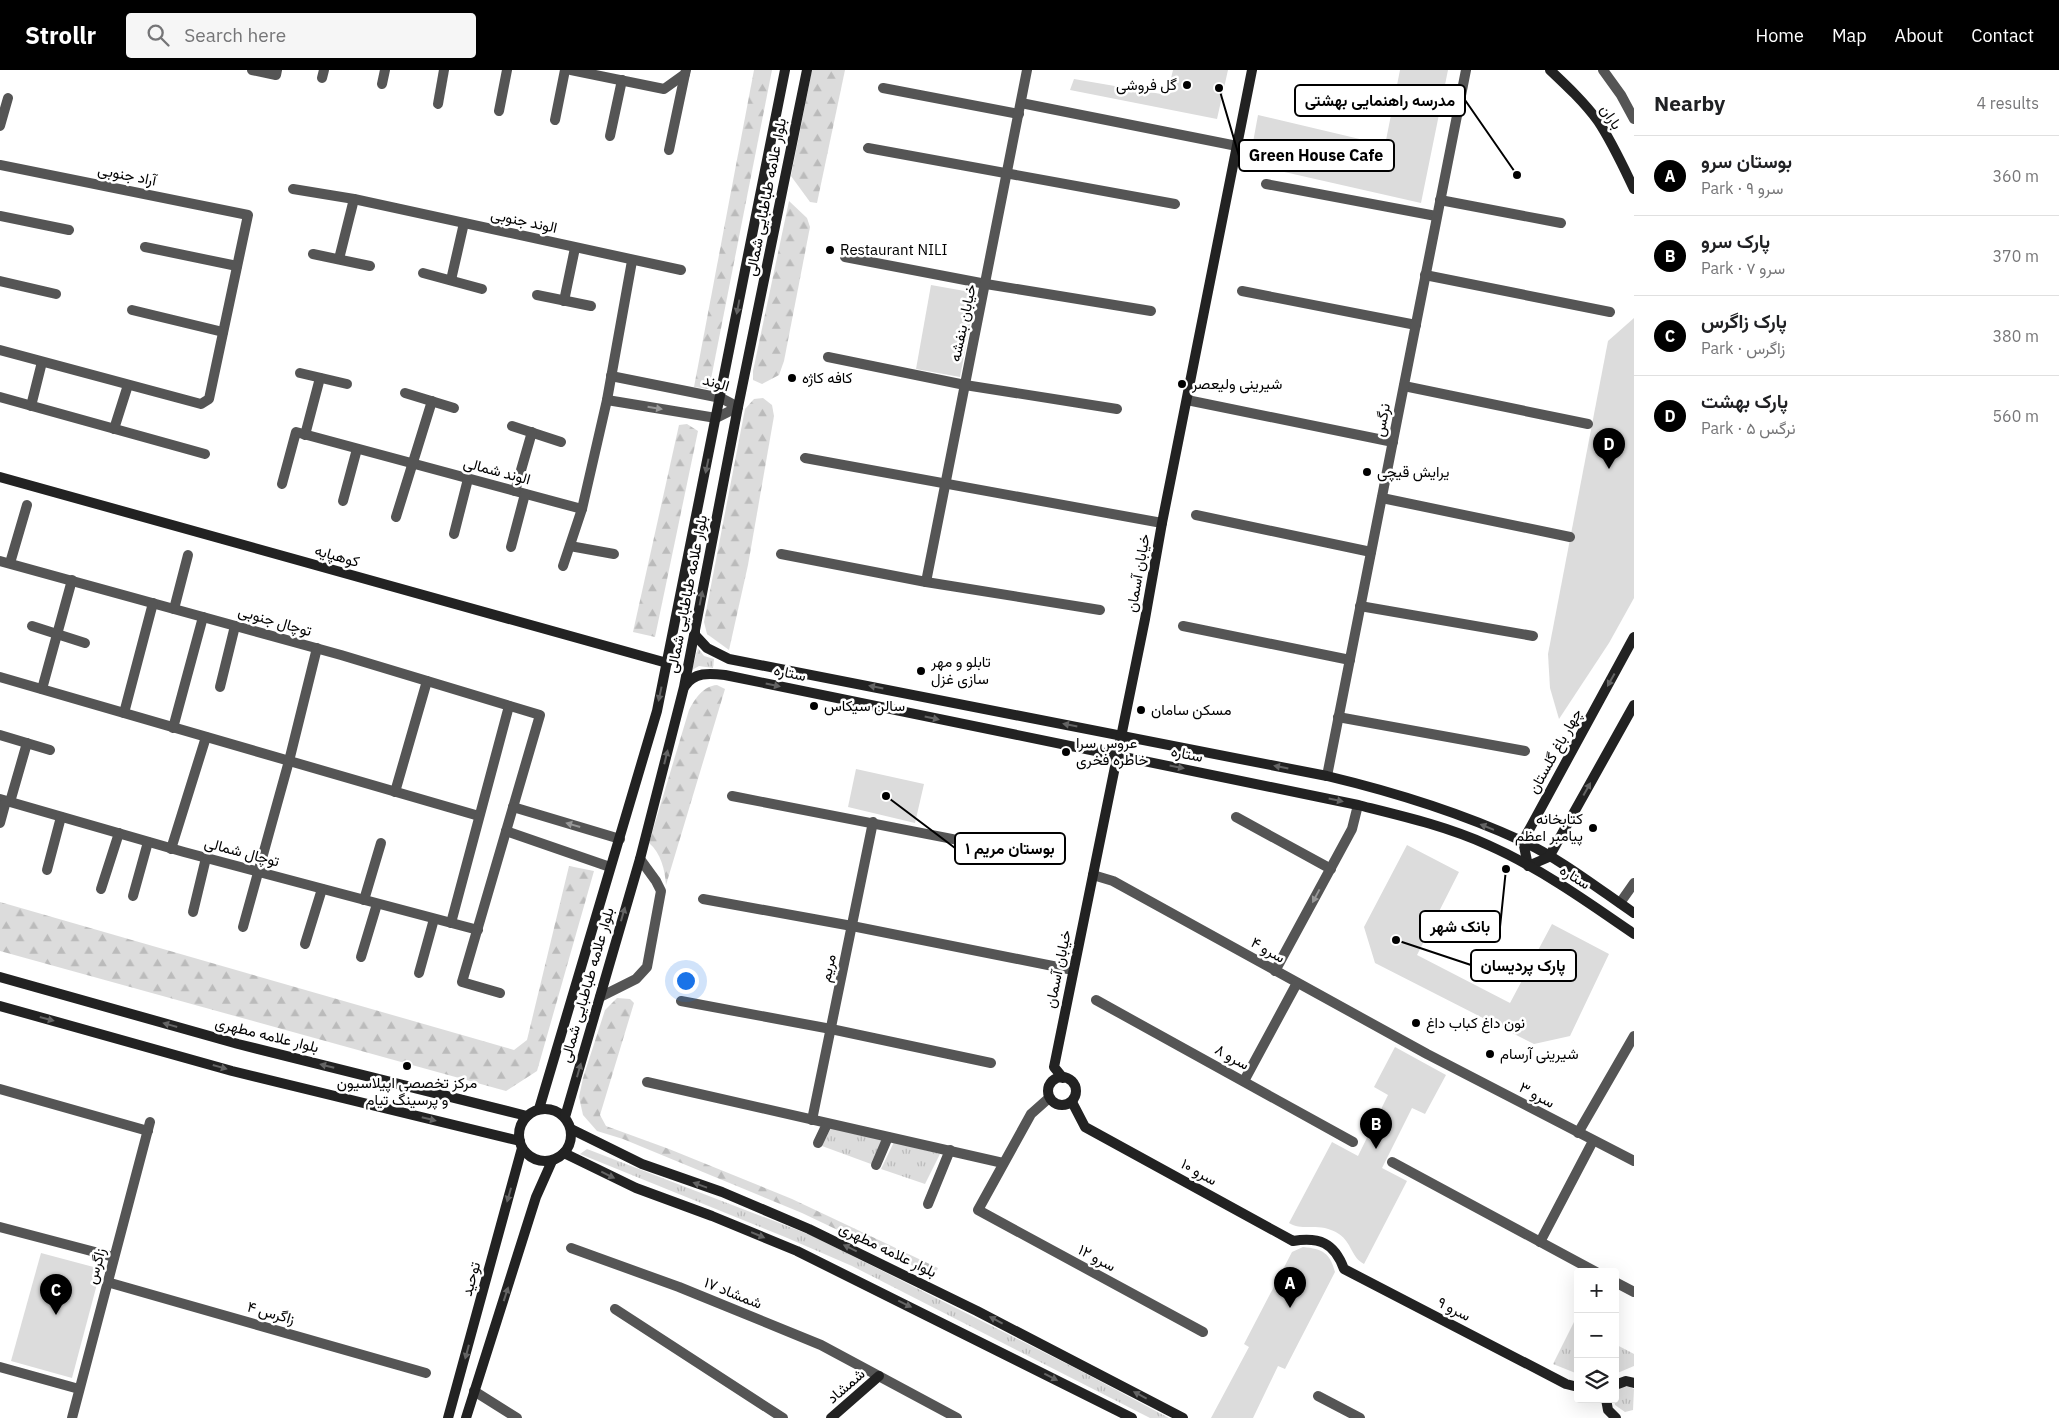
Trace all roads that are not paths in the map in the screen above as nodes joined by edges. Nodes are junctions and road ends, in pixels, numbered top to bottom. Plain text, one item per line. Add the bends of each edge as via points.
1 (252, 70) edge
2 (385, 70) edge
3 (444, 70) edge
4 (507, 70) edge
5 (565, 70) edge
6 (571, 70) edge
7 (785, 70) edge
8 (807, 70) edge
9 (1027, 70) edge
10 (1252, 70) edge
11 (1466, 70) edge
12 (1550, 70) edge
13 (1603, 70) edge
14 (276, 72) edge
15 (686, 72) edge
16 (622, 80) junction
17 (382, 84) dead end
18 (882, 88) dead end
19 (8, 98) dead end
20 (438, 104) dead end
21 (1020, 109) junction
22 (499, 111) dead end
23 (1634, 119) edge
24 (555, 120) dead end
25 (0, 126) edge
26 (610, 136) dead end
27 (1238, 146) junction
28 (868, 148) dead end
29 (669, 150) dead end
30 (0, 165) edge
31 (1007, 175) junction
32 (1266, 184) dead end
33 (293, 189) dead end
34 (1634, 189) edge
35 (354, 199) junction
36 (1440, 200) junction
37 (1175, 204) dead end
38 (0, 216) edge
39 (1436, 216) junction
40 (1561, 223) dead end
41 (464, 224) junction
42 (69, 230) dead end
43 (145, 247) dead end
44 (575, 248) junction
45 (312, 254) dead end
46 (845, 257) dead end
47 (339, 259) junction
48 (632, 261) junction
49 (237, 266) junction
50 (370, 266) dead end
51 (681, 270) dead end
52 (423, 273) dead end
53 (1425, 275) junction
54 (451, 280) junction
55 (0, 281) edge
56 (986, 284) junction
57 (482, 289) dead end
58 (1242, 291) dead end
59 (56, 294) dead end
60 (537, 295) dead end
61 (564, 301) junction
62 (591, 306) dead end
63 (132, 310) dead end
64 (1152, 311) dead end
65 (1610, 312) dead end
66 (1416, 325) junction
67 (223, 332) junction
68 (0, 350) edge
69 (828, 357) dead end
70 (42, 362) junction
71 (300, 372) dead end
72 (611, 376) junction
73 (320, 378) junction
74 (346, 384) dead end
75 (128, 385) junction
76 (965, 385) junction
77 (1404, 386) junction
78 (405, 393) dead end
79 (0, 397) edge
80 (721, 398) junction
81 (607, 400) junction
82 (1187, 400) junction
83 (432, 401) junction
84 (31, 406) junction
85 (738, 407) junction
86 (454, 408) dead end
87 (1117, 409) dead end
88 (716, 418) junction
89 (1588, 424) dead end
90 (512, 426) dead end
91 (114, 429) junction
92 (532, 432) junction
93 (300, 433) junction
94 (561, 442) dead end
95 (1393, 442) junction
96 (357, 449) junction
97 (204, 454) dead end
98 (805, 458) dead end
99 (412, 464) junction
100 (0, 477) edge
101 (468, 478) junction
102 (944, 483) junction
103 (282, 484) dead end
104 (520, 493) junction
105 (1382, 498) junction
106 (343, 501) dead end
107 (27, 505) dead end
108 (582, 509) junction
109 (1196, 515) dead end
110 (396, 517) dead end
111 (1162, 523) junction
112 (454, 534) dead end
113 (1570, 537) dead end
114 (570, 546) junction
115 (512, 547) dead end
116 (1371, 552) junction
117 (614, 554) dead end
118 (781, 554) dead end
119 (188, 555) dead end
120 (5, 562) edge
121 (563, 566) dead end
122 (72, 580) junction
123 (926, 582) junction
124 (153, 603) junction
125 (1360, 606) junction
126 (174, 609) junction
127 (1100, 610) dead end
128 (203, 617) junction
129 (32, 626) dead end
130 (235, 626) junction
131 (696, 626) junction
132 (1183, 626) dead end
133 (57, 634) junction
134 (1533, 636) dead end
135 (1634, 637) edge
136 (85, 642) dead end
137 (316, 648) junction
138 (730, 659) junction
139 (1350, 660) junction
140 (667, 663) junction
141 (725, 675) junction
142 (0, 677) edge
143 (427, 681) junction
144 (220, 687) dead end
145 (684, 687) junction
146 (42, 689) junction
147 (1634, 705) edge
148 (508, 706) junction
149 (124, 713) junction
150 (1338, 717) junction
151 (173, 728) junction
152 (0, 735) edge
153 (1120, 735) junction
154 (206, 737) junction
155 (26, 743) junction
156 (50, 750) dead end
157 (1525, 751) dead end
158 (1116, 756) junction
159 (289, 761) junction
160 (1327, 776) junction
161 (396, 792) junction
162 (732, 796) dead end
163 (5, 801) edge
164 (1358, 805) junction
165 (513, 807) junction
166 (479, 816) junction
167 (61, 817) junction
168 (1236, 817) dead end
169 (873, 822) junction
170 (0, 823) edge
171 (506, 831) junction
172 (119, 834) junction
173 (620, 839) junction
174 (148, 842) junction
175 (1523, 842) junction
176 (380, 843) dead end
177 (171, 849) junction
178 (1549, 857) junction
179 (206, 858) junction
180 (1050, 858) dead end
181 (640, 860) junction
182 (1528, 866) junction
183 (610, 867) junction
184 (1331, 869) junction
185 (47, 870) dead end
186 (260, 872) junction
187 (1093, 875) junction
188 (1634, 884) edge
189 (102, 889) dead end
190 (322, 889) junction
191 (133, 896) dead end
192 (703, 899) dead end
193 (364, 900) junction
194 (1620, 903) junction
195 (377, 904) junction
196 (193, 912) dead end
197 (1634, 913) edge
198 (434, 919) junction
199 (451, 923) junction
200 (852, 926) junction
201 (244, 927) dead end
202 (478, 930) junction
203 (1634, 934) edge
204 (305, 944) dead end
205 (361, 957) dead end
206 (1072, 970) junction
207 (1275, 971) junction
208 (419, 973) dead end
209 (0, 977) edge
210 (1297, 983) junction
211 (500, 993) dead end
212 (600, 997) junction
213 (1096, 1000) dead end
214 (681, 1001) dead end
215 (0, 1006) edge
216 (831, 1029) junction
217 (1634, 1036) edge
218 (1427, 1054) joint
219 (992, 1063) dead end
220 (1063, 1078) junction
221 (1244, 1081) junction
222 (647, 1082) dead end
223 (0, 1089) edge
224 (1049, 1098) junction
225 (1072, 1102) junction
226 (539, 1109) junction
227 (527, 1116) junction
228 (565, 1117) junction
229 (812, 1120) junction
230 (827, 1124) junction
231 (571, 1130) junction
232 (1578, 1133) junction
233 (888, 1137) junction
234 (1593, 1141) junction
235 (1353, 1142) dead end
236 (818, 1143) dead end
237 (521, 1145) junction
238 (950, 1150) junction
239 (564, 1154) junction
240 (552, 1161) junction
241 (1634, 1161) edge
242 (1392, 1162) dead end
243 (1003, 1163) junction
244 (876, 1166) dead end
245 (928, 1204) dead end
246 (0, 1227) edge
247 (1540, 1242) junction
248 (1326, 1244) joint
249 (571, 1248) dead end
250 (114, 1257) junction
251 (1589, 1268) edge
252 (107, 1282) junction
253 (1619, 1284) edge
254 (1634, 1292) edge
255 (615, 1309) dead end
256 (1203, 1332) dead end
257 (0, 1367) edge
258 (426, 1373) dead end
259 (880, 1376) junction
260 (1633, 1382) edge
261 (1619, 1383) edge
262 (458, 1384) junction
263 (1574, 1386) edge
264 (79, 1389) junction
265 (474, 1391) junction
266 (1318, 1396) dead end
267 (1607, 1403) edge
268 (72, 1418) edge
269 (448, 1418) edge
270 (466, 1418) edge
271 (517, 1418) edge
272 (783, 1418) edge
273 (831, 1418) edge
274 (957, 1418) edge
275 (1132, 1418) edge
276 (1183, 1418) edge
277 (1360, 1418) edge
278 (1616, 1418) edge

1 - 14 street
2 - 17 street
3 - 20 street
4 - 22 street
5 - 24 street
6 - 16 street
7 -> 80 street, بلوار علامه طباطبایی شمالی
8 - 85 street, بلوار علامه طباطبایی شمالی
9 - 21 street, خیابان بنفشه
10 - 27 street, خیابان آسمان
11 - 36 street, نرگس
12 - 34 street, باران via 1598,121
13 - 23 street
15 - 16 street via 664,89
15 - 29 street
16 - 26 street
18 - 21 street
19 - 25 street
21 - 27 street
21 - 31 street, خیابان بنفشه
27 - 82 street, خیابان آسمان
28 - 31 street
30 - 49 street, آراد جنوبی via 248,215
31 - 37 street
31 - 56 street, خیابان بنفشه
32 - 39 street
33 - 35 street, الوند جنوبی
35 - 41 street, الوند جنوبی
35 - 47 street
36 - 39 street, نرگس
36 - 40 street
38 - 42 street
39 - 53 street, نرگس
41 - 44 street, الوند جنوبی
41 - 54 street
43 - 49 street
44 - 48 street, الوند جنوبی
44 - 61 street
45 - 47 street
46 - 56 street
47 - 50 street
48 - 51 street, الوند جنوبی
48 - 72 street
49 - 67 street
52 - 54 street
53 - 65 street
53 - 66 street, نرگس
54 - 57 street
55 - 59 street
56 - 64 street
56 - 76 street, خیابان بنفشه
58 - 66 street
60 - 61 street
61 - 62 street
63 - 67 street
66 - 77 street, نرگس
67 - 75 street via 209,399 201,404
68 - 70 street
69 - 76 street
70 - 75 street
70 - 84 street
71 - 73 street
72 - 80 street, الوند
72 - 81 street
73 - 74 street
73 - 93 street
75 - 91 street
76 - 87 street
76 - 102 street, خیابان بنفشه
77 - 89 street
77 - 95 street, نرگس
78 - 83 street
79 - 84 street
80 - 85 street, الوند
80 - 88 street, بلوار علامه طباطبایی شمالی
81 -> 88 street
81 - 108 street
82 - 95 street
82 - 111 street, خیابان آسمان
83 - 86 street
83 - 99 street
84 - 91 street
85 - 88 street, الوند
131 -> 85 street, بلوار علامه طباطبایی شمالی
88 -> 140 street, بلوار علامه طباطبایی شمالی
90 - 92 street
91 - 97 street
92 - 94 street
92 - 104 street
93 - 96 street, الوند شمالی
93 - 103 street
95 - 105 street, نرگس
96 - 99 street, الوند شمالی
96 - 106 street
98 - 102 street
99 - 101 street, الوند شمالی
99 - 110 street
100 - 140 street, کوهپایه
101 - 104 street, الوند شمالی
101 - 112 street
102 - 111 street
102 - 123 street, خیابان بنفشه
104 - 108 street, الوند شمالی
104 - 115 street
105 - 113 street
105 - 116 street, نرگس
107 - 120 street
108 - 114 street
109 - 116 street
111 - 153 street, خیابان آسمان
114 - 117 street
114 - 121 street
116 - 125 street, نرگس
118 - 123 street
119 - 126 street
120 - 122 street, توچال جنوبی
122 - 124 street, توچال جنوبی
122 - 133 street
123 - 127 street
124 - 126 street, توچال جنوبی
124 - 149 street
125 - 134 street
125 - 139 street, نرگس
126 - 128 street, توچال جنوبی
128 - 130 street, توچال جنوبی
128 - 151 street
129 - 133 street
130 - 137 street, توچال جنوبی
130 - 144 street
131 - 138 street, ستاره via 695,636 700,642
131 - 145 street, بلوار علامه طباطبایی شمالی
132 - 139 street
133 - 136 street
133 - 146 street
135 -> 175 street, چهار باغ گلستان
137 - 143 street, توچال جنوبی
137 - 159 street
138 - 141 street via 722,663
153 -> 138 street, ستاره
139 - 150 street, نرگس
140 -> 173 street, بلوار علامه طباطبایی شمالی via 657,711
141 - 145 street, ستاره via 703,674 690,679
141 -> 158 street, ستاره
142 - 146 street
143 - 148 street, توچال جنوبی
143 - 161 street
181 -> 145 street, بلوار علامه طباطبایی شمالی
146 - 149 street
178 -> 147 street
148 - 165 street, توچال جنوبی via 540,715
148 - 166 street
149 - 151 street
150 - 157 street
150 - 160 street, نرگس
151 - 154 street
152 - 155 street
153 - 158 street, خیابان آسمان
160 -> 153 street, ستاره
154 - 159 street
154 - 177 street
155 - 156 street
155 - 163 street
158 -> 164 street, ستاره
158 - 187 street, خیابان آسمان
159 - 161 street
159 - 186 street
175 -> 160 street, ستاره via 1442,809
161 - 166 street
162 - 169 street
163 - 167 street, توچال شمالی
163 - 170 street
164 - 182 street, ستاره via 1437,826 1489,845
164 - 184 street via 1352,829
165 - 171 street
173 -> 165 street
166 - 199 street
167 - 172 street, توچال شمالی
167 - 185 street
168 - 184 street
169 - 180 street
169 - 200 street, مریم
171 - 183 street
171 - 202 street
172 - 174 street, توچال شمالی
172 - 189 street
173 - 183 street, بلوار علامه طباطبایی شمالی
174 - 177 street, توچال شمالی
174 - 191 street
175 - 178 street, ستاره
175 - 182 street
176 - 193 street
177 - 179 street, توچال شمالی
178 - 182 street
178 - 194 street, ستاره
179 - 186 street, توچال شمالی
179 - 196 street
212 -> 181 street, بلوار علامه طباطبایی شمالی
181 - 212 street via 661,891 647,966 636,979
182 - 203 street, ستاره
183 - 226 street, بلوار علامه طباطبایی شمالی
184 -> 207 street
186 - 190 street, توچال شمالی
186 - 201 street
187 - 206 street, خیابان آسمان
187 - 207 street, سرو ۴ via 1112,881
188 - 194 street
190 - 193 street, توچال شمالی
190 - 204 street
192 - 200 street
193 - 195 street, توچال شمالی
194 - 197 street, ستاره
195 - 198 street, توچال شمالی
195 - 205 street
198 - 199 street, توچال شمالی
198 - 208 street
199 - 202 street, توچال شمالی
200 - 206 street
200 - 216 street, مریم
202 - 211 street via 462,982
206 - 220 street, خیابان آسمان via 1054,1067
207 - 210 street, سرو ۴
227 -> 209 street, بلوار علامه مطهری via 238,1044
210 - 218 street, سرو ۴
210 - 221 street
228 -> 212 street, بلوار علامه طباطبایی شمالی
213 - 221 street, سرو ۸
214 - 216 street
215 -> 237 street via 232,1071
216 - 219 street
216 - 229 street, مریم
217 - 232 street
218 - 232 street, سرو ۳
220 - 224 street via 1050,1084
220 - 225 street via 1071,1081 1076,1089
221 - 235 street, سرو ۸
222 - 229 street
223 - 250 street, زاگرس via 149,1126
224 - 225 street via 1060,1105
224 - 243 street via 1031,1114
225 - 248 street, سرو ۱۰ via 1085,1127 1292,1241 1311,1238
226 - 227 street
226 - 228 street via 553,1110
227 - 237 street via 520,1128
228 - 231 street
229 - 230 street
230 - 233 street
230 - 236 street
231 - 239 street
276 -> 231 street, بلوار علامه مطهری via 977,1310 809,1229 722,1192 642,1164
232 - 234 street, سرو ۳
233 - 238 street
233 - 244 street
234 - 241 street, سرو ۳
234 - 247 street
237 - 240 street via 526,1154 538,1161
237 -> 262 street, توحید
238 - 243 street
238 - 245 street
239 - 240 street
239 -> 275 street via 636,1188 797,1252
265 -> 240 street via 536,1197
242 - 247 street
243 - 256 street, سرو ۱۲ via 978,1210
246 - 250 street
247 - 251 street
248 - 263 street, سرو ۹ via 1339,1256 1344,1269
249 - 259 street, شمشاد ۱۷ via 679,1286 766,1322
250 - 252 street, زاگرس
252 - 258 street, زاگرس ۴
252 - 264 street, زاگرس
253 - 254 street
255 - 272 street
257 - 264 street
259 - 273 street, شمشاد
259 - 274 street, شمشاد ۱۷
260 - 261 street
262 - 265 street
262 - 269 street, توحید
264 - 268 street, زاگرس
265 - 270 street
265 - 271 street
266 - 277 street
267 - 278 street via 1608,1410

